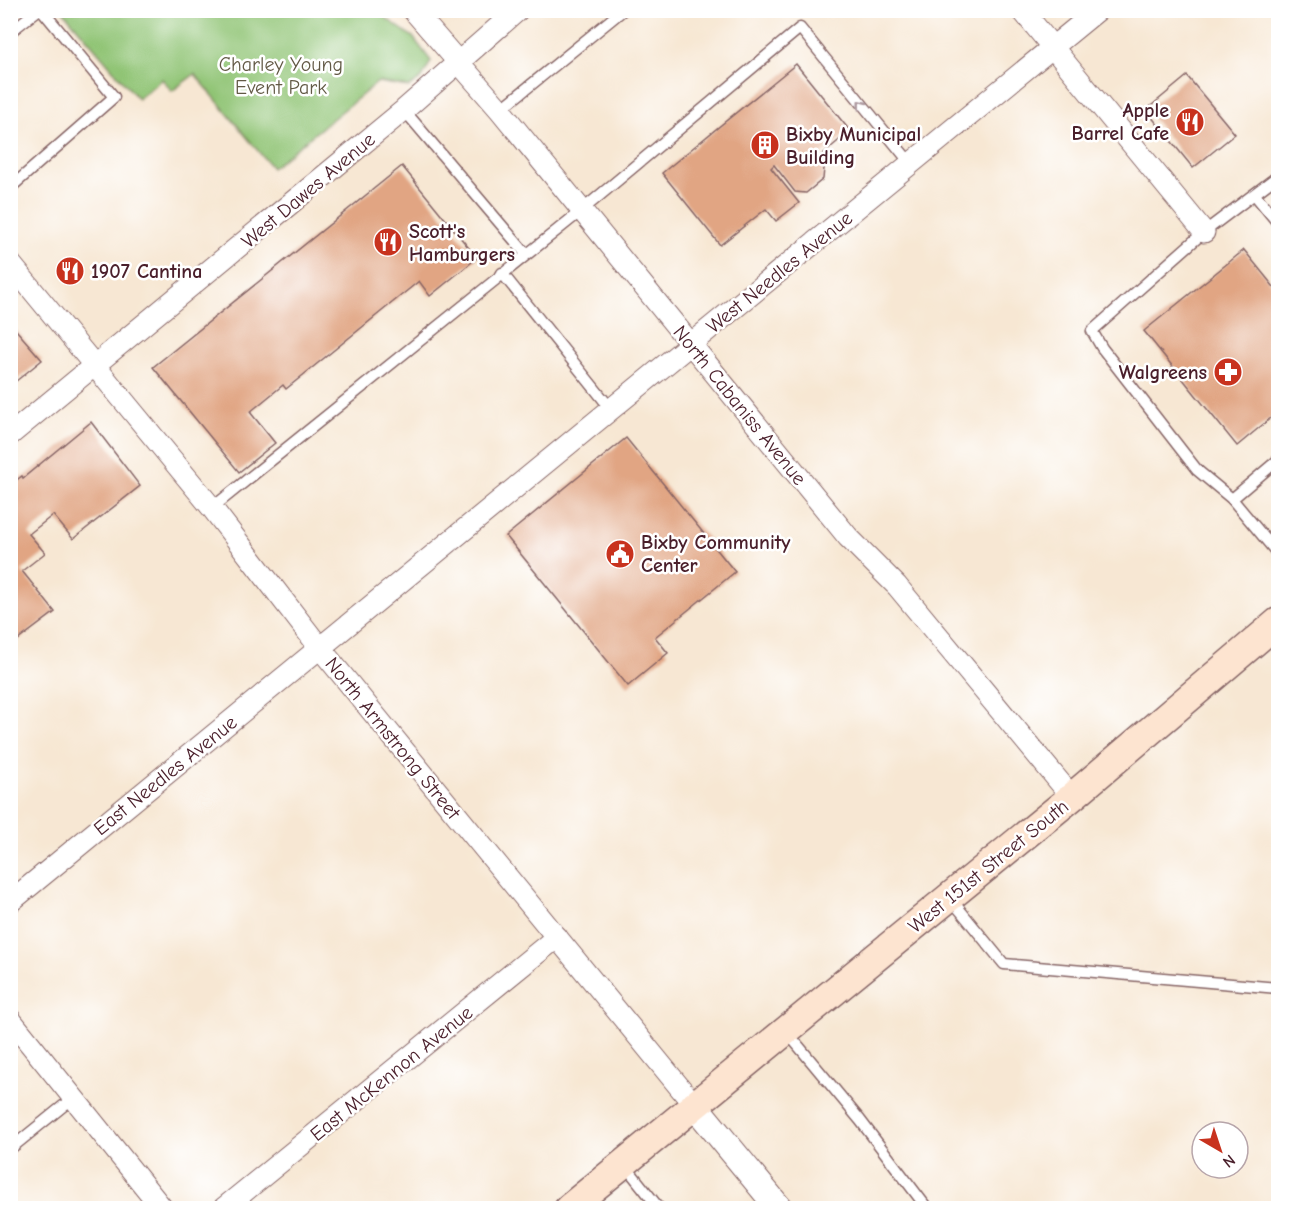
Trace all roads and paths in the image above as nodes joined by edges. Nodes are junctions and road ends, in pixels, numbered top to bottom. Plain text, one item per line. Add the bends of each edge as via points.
1 (40, 10) edge
2 (413, 10) edge
3 (518, 10) edge
4 (622, 10) edge
5 (1022, 10) edge
6 (1098, 10) edge
7 (10, 32) edge
8 (1052, 48) junction
9 (458, 64) junction
10 (404, 110) junction
11 (500, 110) junction
12 (912, 165) junction
13 (1278, 176) edge
14 (10, 188) edge
15 (1255, 195) junction
16 (581, 211) junction
17 (1278, 223) edge
18 (1204, 232) junction
19 (526, 254) junction
20 (10, 263) edge
21 (502, 273) junction
22 (690, 344) junction
23 (96, 366) junction
24 (611, 409) junction
25 (10, 435) edge
26 (1278, 460) edge
27 (1232, 499) junction
28 (212, 508) junction
29 (1278, 554) edge
30 (1278, 622) edge
31 (320, 648) junction
32 (1072, 797) junction
33 (949, 898) junction
34 (10, 902) edge
35 (557, 937) junction
36 (1278, 988) edge
37 (10, 1019) edge
38 (786, 1030) junction
39 (73, 1098) junction
40 (695, 1106) junction
41 (10, 1149) edge
42 (623, 1164) junction
43 (162, 1209) edge
44 (224, 1209) edge
45 (569, 1209) edge
46 (659, 1209) edge
47 (779, 1209) edge
48 (927, 1209) edge

1 - 7 lane
1 - 14 lane via 114,97
2 - 9 street, North Cabaniss Avenue
3 - 9 street, West Dawes Avenue
4 - 11 lane
5 - 8 street
6 - 8 street, West Needles Avenue
8 - 12 street, West Needles Avenue
8 - 18 street
9 - 10 street, West Dawes Avenue
9 - 11 street, North Cabaniss Avenue
10 - 19 lane
10 - 23 street, West Dawes Avenue
11 - 16 street, North Cabaniss Avenue
12 -> 16 lane via 800,28
12 - 22 street, West Needles Avenue
13 - 15 lane
15 - 17 lane
15 - 18 lane
16 - 19 lane
16 - 22 street, North Cabaniss Avenue
18 - 27 lane via 1092,332 1197,470
19 - 21 lane
20 - 23 street, North Armstrong Street
21 - 24 lane
21 - 28 lane
22 - 24 street, West Needles Avenue
22 - 32 street, North Cabaniss Avenue via 848,537 897,586
23 - 25 street, West Dawes Avenue
23 - 28 street, North Armstrong Street
24 - 31 street, West Needles Avenue
26 - 27 lane
27 - 29 lane
28 - 31 street, North Armstrong Street
30 - 32 main road, West 151st Street South
31 - 34 street, East Needles Avenue
31 - 35 street, North Armstrong Street
32 - 33 main road, West 151st Street South
33 - 36 lane via 1004,964
33 - 38 main road, West 151st Street South
35 - 40 street, North Armstrong Street
35 - 44 street, East McKennon Avenue
37 - 39 street
38 - 40 main road, West 151st Street South
38 - 48 lane
39 - 41 lane
39 - 43 street
40 - 42 main road, West 151st Street South
40 - 47 street, North Armstrong Street
42 - 45 main road, West 151st Street South
42 - 46 lane

